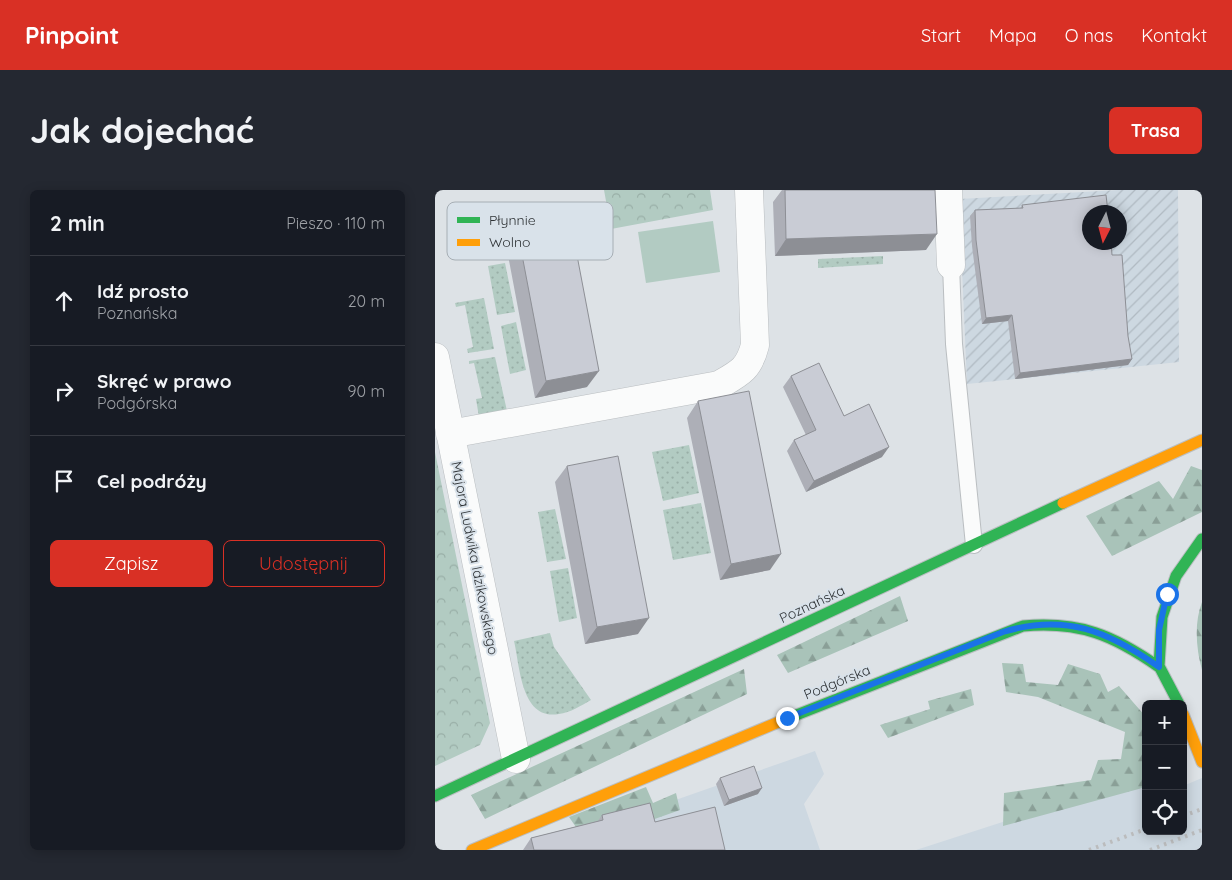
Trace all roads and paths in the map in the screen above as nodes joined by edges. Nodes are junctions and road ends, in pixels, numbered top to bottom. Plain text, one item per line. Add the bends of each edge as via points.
1 (749, 190) edge
2 (948, 190) edge
3 (951, 265) joint
4 (435, 357) edge
5 (451, 434) junction
6 (1202, 440) edge
7 (1202, 539) edge
8 (975, 545) junction
9 (1159, 667) junction
10 (1177, 700) edge
11 (1187, 724) edge
12 (515, 759) junction
13 (1202, 762) edge
14 (435, 796) edge
15 (472, 850) edge

1 - 5 street via 755,345 751,361 740,373 719,385
2 - 3 street
3 - 8 lane via 954,344
4 - 5 street, Majora Ludwika Idzikowskiego
5 - 12 street, Majora Ludwika Idzikowskiego
6 - 8 street, Poznańska
7 - 9 street via 1180,565 1167,594 1159,630
8 - 12 street, Poznańska
9 - 10 street
9 - 15 street, Podgórska via 1130,648 1090,629 1067,623 1023,626 728,742
11 - 13 street
12 - 14 street, Poznańska

